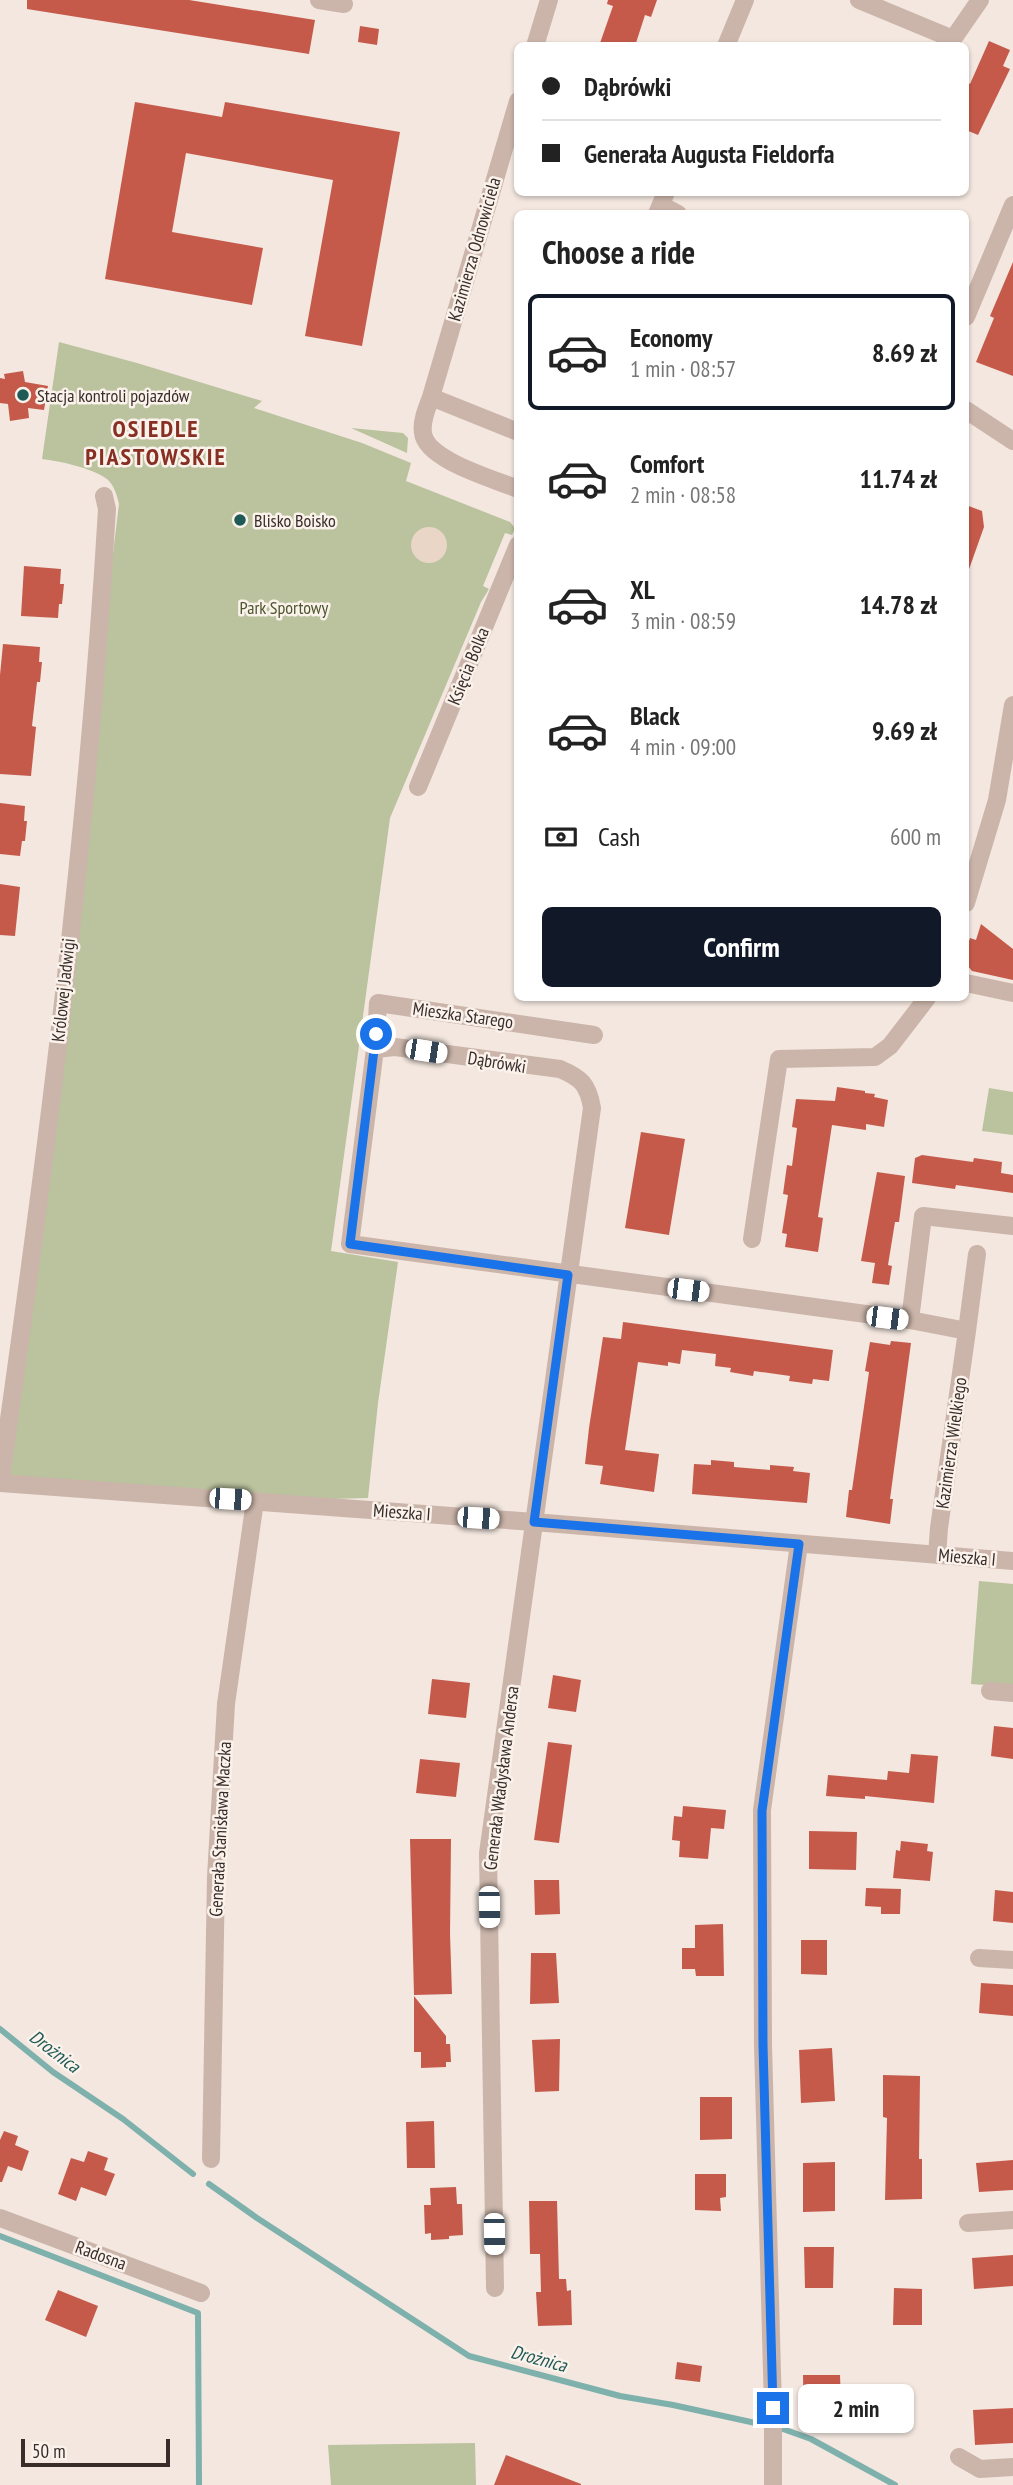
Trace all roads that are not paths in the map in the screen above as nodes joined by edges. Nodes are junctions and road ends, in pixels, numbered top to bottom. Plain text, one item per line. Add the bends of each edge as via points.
1 (319, 0) edge
2 (549, 0) edge
3 (746, 0) edge
4 (859, 0) edge
5 (980, 0) edge
6 (344, 4) dead end
7 (536, 42) edge
8 (728, 42) edge
9 (514, 115) edge
10 (1013, 205) edge
11 (969, 310) edge
12 (431, 397) junction
13 (969, 412) edge
14 (514, 430) edge
15 (1013, 441) edge
16 (514, 487) edge
17 (104, 496) dead end
18 (514, 555) edge
19 (1013, 705) edge
20 (418, 786) dead end
21 (1005, 801) edge
22 (969, 896) edge
23 (969, 984) edge
24 (1013, 993) edge
25 (925, 1001) edge
26 (594, 1035) dead end
27 (375, 1049) junction
28 (1013, 1226) edge
29 (752, 1239) dead end
30 (977, 1254) dead end
31 (568, 1275) junction
32 (910, 1320) junction
33 (967, 1331) junction
34 (0, 1483) edge
35 (255, 1500) junction
36 (534, 1522) junction
37 (799, 1544) junction
38 (937, 1555) junction
39 (1013, 1561) edge
40 (990, 1691) dead end
41 (1013, 1693) edge
42 (979, 1958) dead end
43 (1013, 1959) edge
44 (211, 2159) dead end
45 (0, 2218) edge
46 (1013, 2220) edge
47 (968, 2223) dead end
48 (495, 2288) dead end
49 (201, 2293) dead end
50 (959, 2457) dead end
51 (1013, 2467) edge
52 (773, 2485) edge

1 - 6 street
2 - 7 street
3 - 8 street
4 - 5 street via 953,39
9 - 12 street, Kazimierza Odnowiciela
10 - 11 street
12 - 14 street
12 - 16 street via 423,422 426,445 438,456
13 - 15 street
17 - 34 street, Królowej Jadwigi via 99,640 61,1023
18 - 20 street, Księcia Bolka
19 - 21 street
21 - 22 street
23 - 24 street
25 - 29 street via 890,1046 875,1057 779,1059
26 - 27 street, Mieszka Starego via 378,1003
27 - 31 street, Dąbrówki via 395,1047 560,1069 578,1077 590,1093 592,1108
27 - 31 street via 350,1244
28 - 32 street via 923,1216
30 - 33 street, Kazimierza Wielkiego
31 - 32 street
31 - 36 street, Dąbrówki
32 - 33 street
33 - 38 street, Kazimierza Wielkiego
34 - 35 street, Mieszka I
35 - 36 street, Mieszka I
35 - 44 street, Generała Stanisława Maczka via 226,1704 216,1877
36 - 37 street, Mieszka I
36 - 48 street, Generała Władysława Andersa via 488,1853
37 - 38 street, Mieszka I
37 - 52 street via 762,1811
38 - 39 street, Mieszka I
40 - 41 street
42 - 43 street
45 - 49 street, Radosna
46 - 47 street
50 - 51 street via 980,2469

